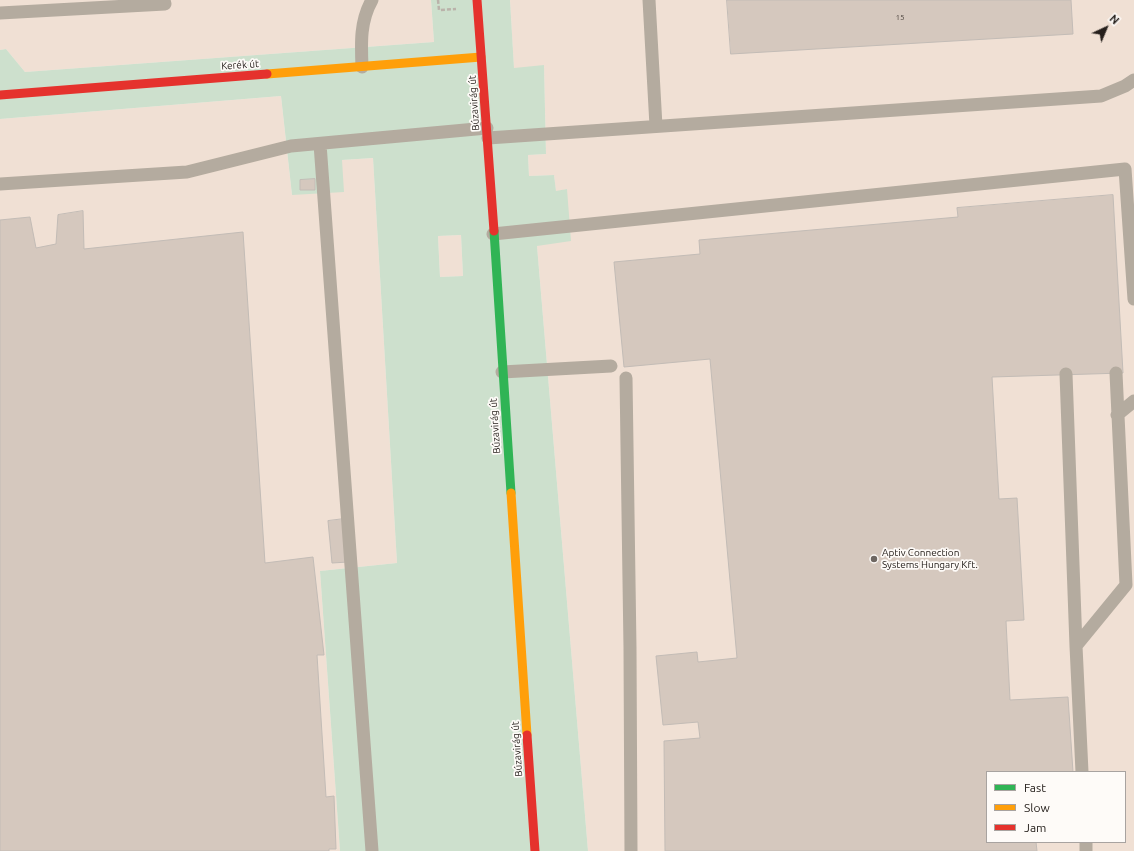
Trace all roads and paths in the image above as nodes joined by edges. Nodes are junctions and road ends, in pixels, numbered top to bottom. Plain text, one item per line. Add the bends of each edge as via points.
1 (164, 0) edge
2 (372, 0) edge
3 (438, 0) edge
4 (477, 0) edge
5 (649, 0) edge
6 (463, 9) dead end
7 (0, 13) edge
8 (481, 57) junction
9 (362, 67) junction
10 (1134, 80) edge
11 (0, 95) edge
12 (656, 126) junction
13 (487, 133) junction
14 (320, 144) junction
15 (0, 184) edge
16 (493, 234) junction
17 (1134, 299) edge
18 (611, 366) dead end
19 (502, 372) junction
20 (1116, 373) dead end
21 (1066, 374) dead end
22 (626, 378) dead end
23 (1134, 401) edge
24 (1117, 416) junction
25 (1076, 646) junction
26 (1082, 771) edge
27 (372, 851) edge
28 (535, 851) edge
29 (631, 851) edge

1 - 7 lane via 165,4
2 - 9 lane via 365,12 361,32
3 - 6 path via 439,10
4 - 8 street, Búzavirág út
5 - 12 lane
8 - 9 street, Kerék út
8 - 13 street, Búzavirág út
9 - 11 street, Kerék út
10 - 12 lane via 1101,96
12 - 13 lane
13 - 14 lane
13 - 16 street, Búzavirág út
14 - 15 lane via 290,146 187,172
14 - 27 lane
16 - 17 lane via 1125,169
16 - 19 street, Búzavirág út
18 - 19 lane
19 - 28 street, Búzavirág út
20 - 24 lane
21 - 25 lane
22 - 29 lane
23 - 24 lane
24 - 25 lane via 1126,585
25 - 26 lane

